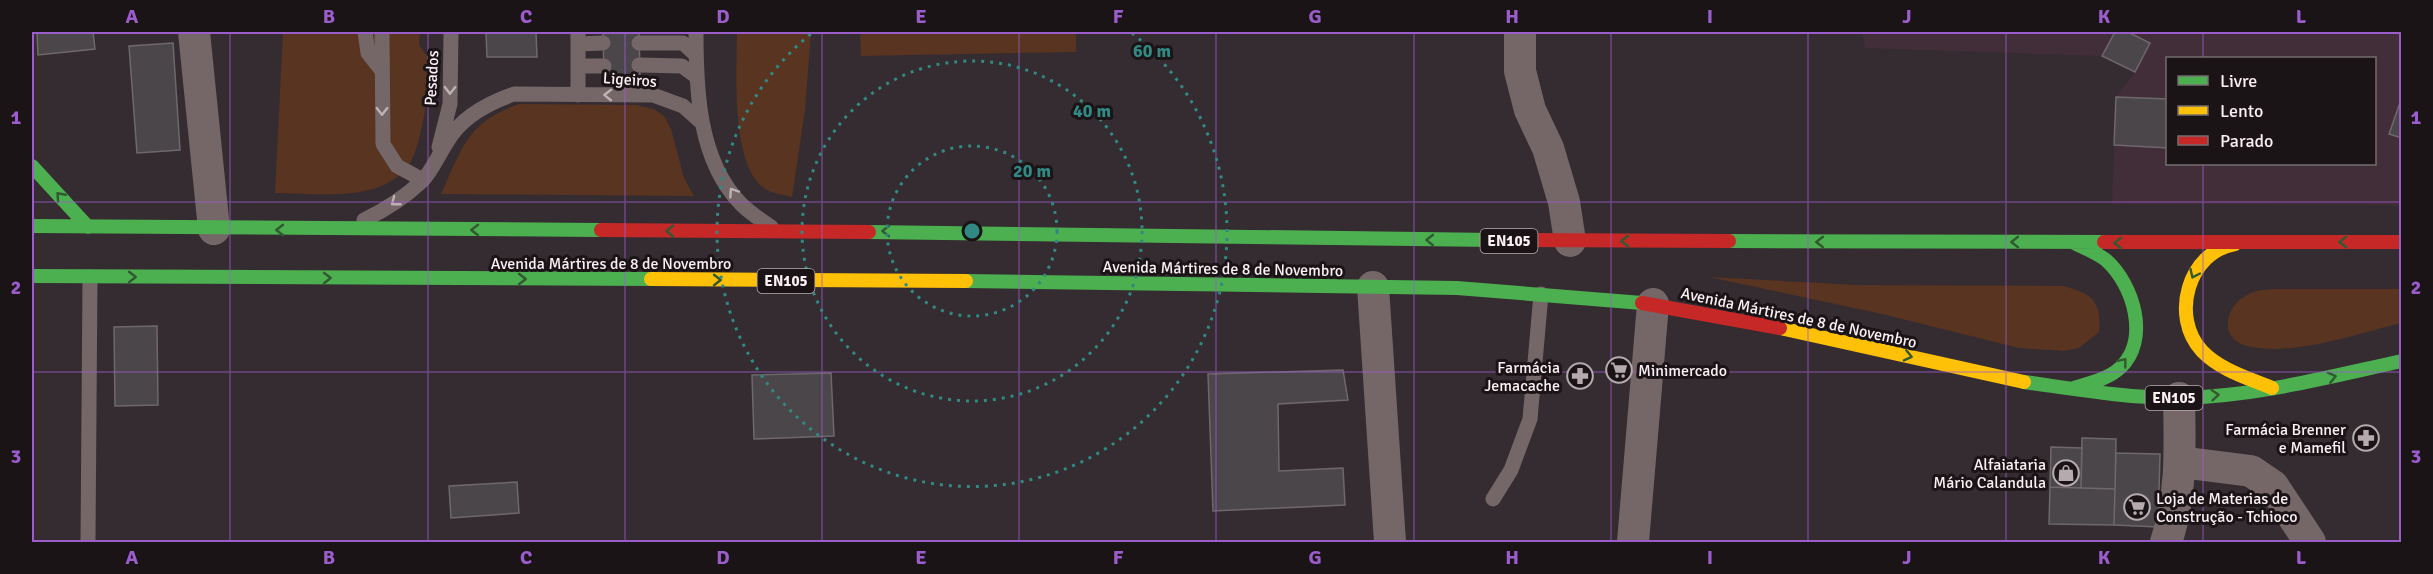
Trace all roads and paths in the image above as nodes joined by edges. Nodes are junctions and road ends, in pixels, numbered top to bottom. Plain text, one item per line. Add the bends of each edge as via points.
1 (194, 32) edge
2 (365, 32) edge
3 (382, 32) edge
4 (451, 32) edge
5 (1520, 32) edge
6 (578, 47) edge
7 (696, 49) edge
8 (382, 71) junction
9 (578, 95) junction
10 (701, 122) junction
11 (435, 161) junction
12 (32, 166) edge
13 (423, 180) junction
14 (32, 226) edge
15 (87, 227) junction
16 (214, 229) junction
17 (343, 230) junction
18 (776, 231) junction
19 (1569, 241) junction
20 (2240, 242) junction
21 (2074, 243) junction
22 (2402, 243) edge
23 (32, 276) edge
24 (90, 277) junction
25 (1373, 287) junction
26 (1541, 294) junction
27 (1653, 304) junction
28 (2401, 361) edge
29 (2073, 389) junction
30 (2275, 389) junction
31 (2179, 398) junction
32 (2180, 462) junction
33 (1493, 499) dead end
34 (88, 543) edge
35 (1390, 543) edge
36 (1633, 543) edge
37 (2166, 543) edge
38 (2310, 543) edge

1 - 16 street
2 - 8 lane via 368,53
3 - 8 lane
4 -> 11 lane, Pesados via 450,104
5 - 19 street via 1520,71 1564,202
6 - 6 lane, Ligeiros via 604,51
6 - 9 lane, Ligeiros
7 - 7 lane, Ligeiros via 682,66 639,50 683,43
7 - 10 lane
8 -> 13 lane via 384,144 388,156 397,166
10 -> 9 lane, Ligeiros via 683,106 653,95
9 - 11 lane, Ligeiros via 514,94 494,100 471,115 449,138
18 -> 10 lane via 741,203 723,178
11 - 13 lane, Ligeiros
15 -> 12 main road
13 -> 17 lane, Ligeiros via 384,211
14 - 15 main road, Avenida Mártires de 8 de Novembro / EN105
15 - 16 main road, Avenida Mártires de 8 de Novembro / EN105
17 -> 16 main road, Avenida Mártires de 8 de Novembro / EN105
18 -> 17 main road, Avenida Mártires de 8 de Novembro / EN105
19 -> 18 main road, Avenida Mártires de 8 de Novembro / EN105
21 -> 19 main road, Avenida Mártires de 8 de Novembro / EN105
20 -> 21 main road, Avenida Mártires de 8 de Novembro / EN105
22 -> 20 main road, Avenida Mártires de 8 de Novembro / EN105
20 -> 30 main road via 2216,249 2197,266 2186,302 2188,322 2196,343 2211,359
29 -> 21 main road via 2099,381 2123,366 2134,344 2137,323 2132,297 2120,275 2107,260
23 - 24 main road, Avenida Mártires de 8 de Novembro / EN105
24 -> 25 main road, Avenida Mártires de 8 de Novembro / EN105
24 - 34 lane
25 - 26 main road, Avenida Mártires de 8 de Novembro / EN105
25 - 35 street
26 - 27 main road, Avenida Mártires de 8 de Novembro / EN105
26 - 33 lane via 1530,419 1511,470
27 -> 29 main road, Avenida Mártires de 8 de Novembro / EN105 via 1758,322 2019,381
27 - 36 street
30 -> 28 main road, Avenida Mártires de 8 de Novembro / EN105
29 - 31 main road, Avenida Mártires de 8 de Novembro / EN105
31 -> 30 main road, Avenida Mártires de 8 de Novembro / EN105
31 - 32 street
32 - 37 street via 2173,522
32 - 38 street via 2251,471 2273,486

